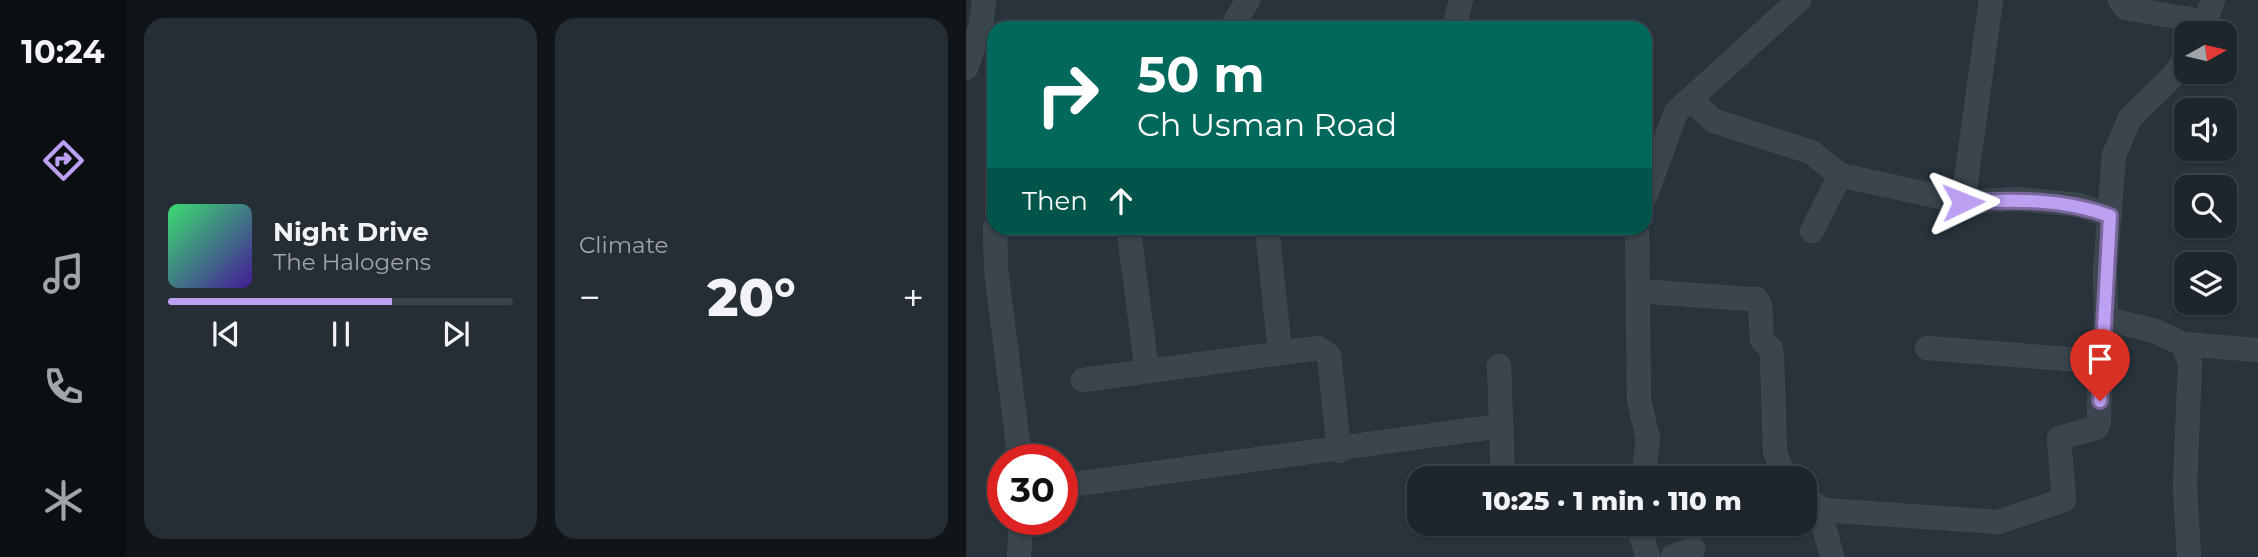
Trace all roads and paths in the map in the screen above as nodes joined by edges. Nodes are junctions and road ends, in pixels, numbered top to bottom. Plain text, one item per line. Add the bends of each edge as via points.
1 (984, 0) edge
2 (1248, 0) edge
3 (1461, 0) edge
4 (1799, 0) edge
5 (1991, 0) edge
6 (2120, 0) edge
7 (2213, 0) edge
8 (1235, 21) edge
9 (1456, 21) edge
10 (2176, 21) edge
11 (2206, 21) edge
12 (966, 68) edge
13 (2174, 75) edge
14 (1690, 99) junction
15 (1840, 175) junction
16 (1652, 178) edge
17 (1963, 202) junction
18 (2110, 216) junction
19 (1812, 231) dead end
20 (995, 235) edge
21 (1129, 235) edge
22 (1269, 235) edge
23 (1637, 235) edge
24 (1639, 291) junction
25 (2106, 319) junction
26 (2183, 344) junction
27 (1927, 348) dead end
28 (2258, 350) edge
29 (1280, 352) junction
30 (2100, 358) junction
31 (1499, 366) dead end
32 (1147, 371) junction
33 (1083, 380) dead end
34 (1500, 426) junction
35 (1018, 444) edge
36 (1339, 451) junction
37 (1502, 466) edge
38 (1645, 466) edge
39 (1779, 466) edge
40 (1078, 484) edge
41 (1817, 504) edge
42 (1817, 509) edge
43 (1020, 535) edge
44 (1641, 536) edge
45 (1019, 557) edge
46 (1648, 557) edge
47 (1832, 557) edge
48 (2189, 557) edge

1 - 12 street
2 - 8 street
3 - 9 street
4 - 14 street
5 - 17 street
6 - 10 street via 2126,8
7 - 11 street
13 - 18 street via 2130,118 2114,155
14 - 15 street via 1714,121 1811,152
14 - 16 street via 1676,112
15 - 17 street
15 - 19 street
17 - 18 street via 2079,205
18 - 25 street
20 - 35 street
21 - 32 street
22 - 29 street
23 - 24 street
24 - 38 street via 1639,400 1648,439
24 - 39 street via 1749,299 1760,305 1762,340 1772,356
25 - 26 street via 2155,331
25 - 30 street
26 - 28 street
26 - 48 street via 2190,363 2185,487
27 - 30 street
29 - 32 street
29 - 36 street via 1318,348 1329,355
30 - 41 street via 2099,423 2096,428 2059,438 2064,500 2060,503 1998,522
31 - 34 street
32 - 33 street
34 - 36 street
34 - 37 street
36 - 40 street
42 - 47 street
43 - 45 street
44 - 46 street

